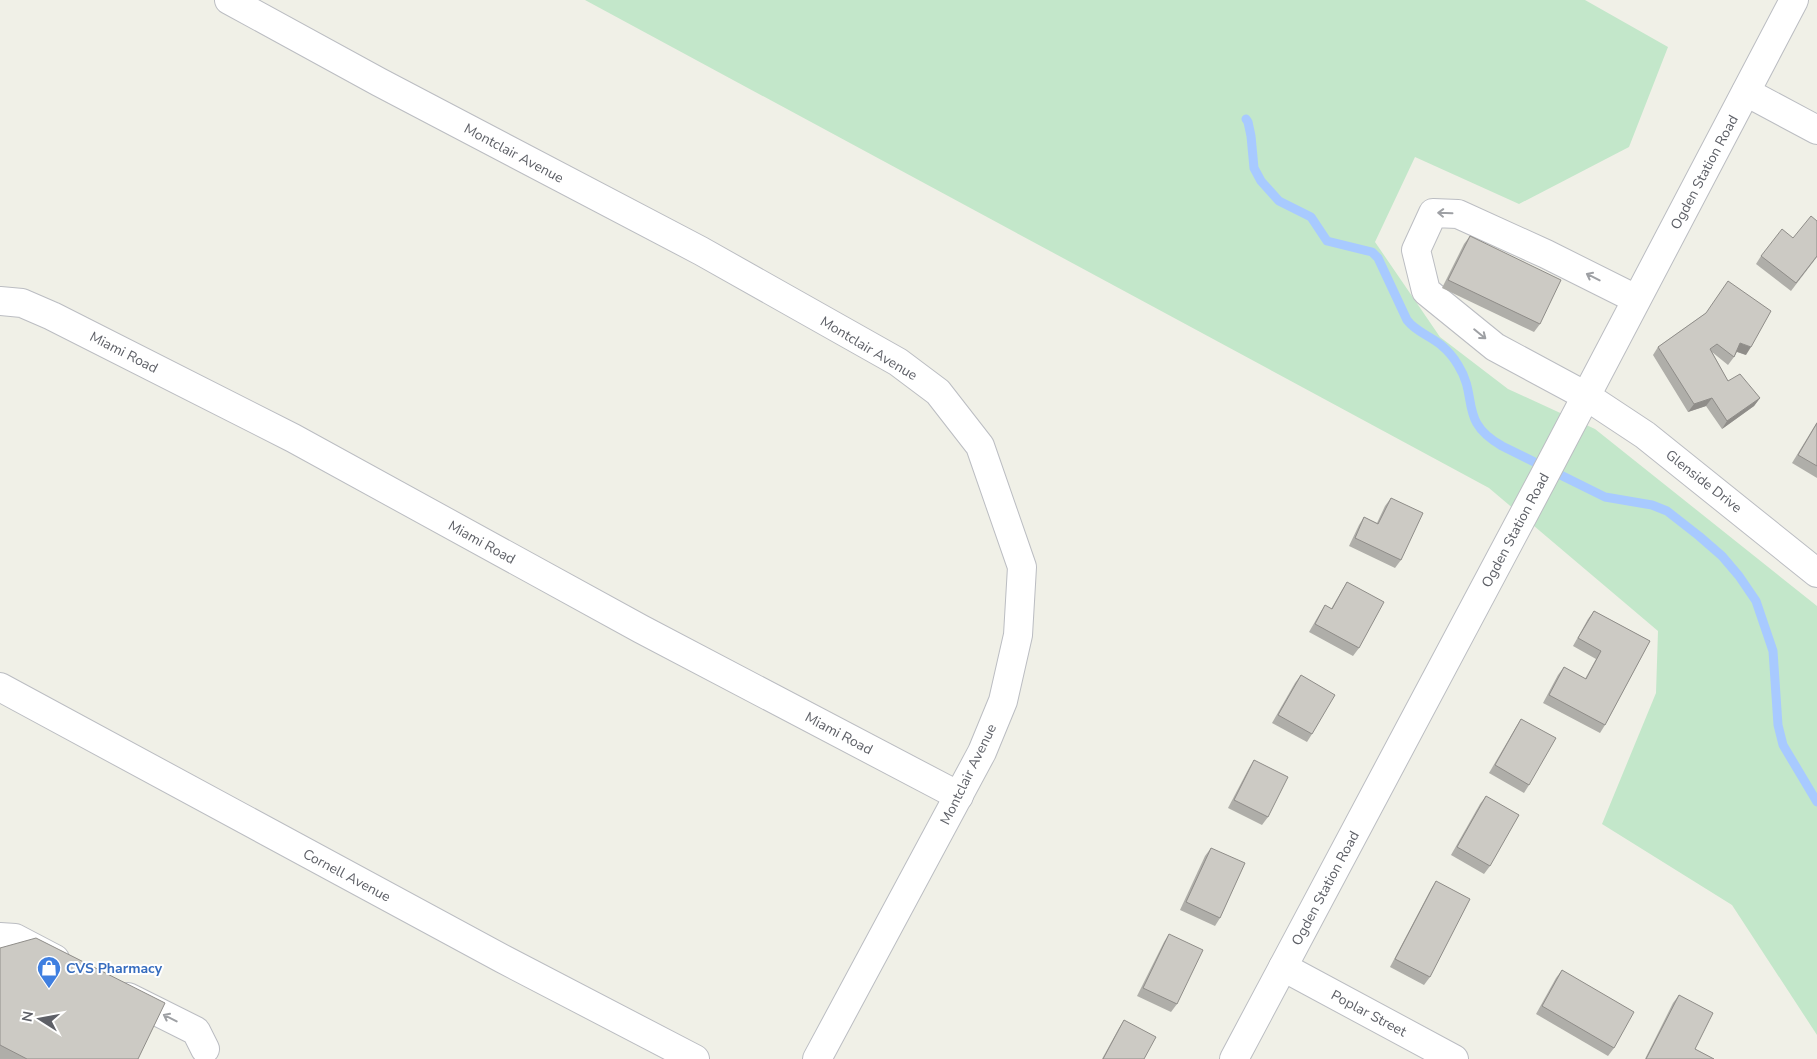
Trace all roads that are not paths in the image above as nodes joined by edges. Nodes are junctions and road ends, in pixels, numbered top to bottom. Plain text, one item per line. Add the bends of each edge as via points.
1 (229, 0) edge
2 (1794, 0) edge
3 (1746, 92) junction
4 (1817, 130) edge
5 (1636, 299) junction
6 (0, 301) edge
7 (1586, 396) junction
8 (1817, 573) edge
9 (0, 688) edge
10 (959, 796) junction
11 (0, 937) edge
12 (1283, 967) junction
13 (75, 969) edge
14 (109, 987) edge
15 (205, 1049) dead end
16 (695, 1059) edge
17 (816, 1059) edge
18 (1234, 1059) edge
19 (1454, 1059) edge

1 - 10 street, Montclair Avenue via 701,251 898,362 938,392 980,446 1022,567 1018,635 1003,701
2 - 3 street, Ogden Station Road
3 - 4 street
3 - 5 street, Ogden Station Road
5 - 7 street, Ogden Station Road
5 -> 7 street, Glenside Drive via 1458,214 1433,213 1416,250 1426,290 1495,347
6 - 10 street, Miami Road via 22,303 52,316 293,438 641,629
7 - 8 street, Glenside Drive via 1645,435
7 - 12 street, Ogden Station Road
9 - 16 street, Cornell Avenue
10 - 17 street, Montclair Avenue
11 - 13 street via 15,938
12 - 18 street, Ogden Station Road
12 - 19 street, Poplar Street
15 -> 14 street via 196,1031

